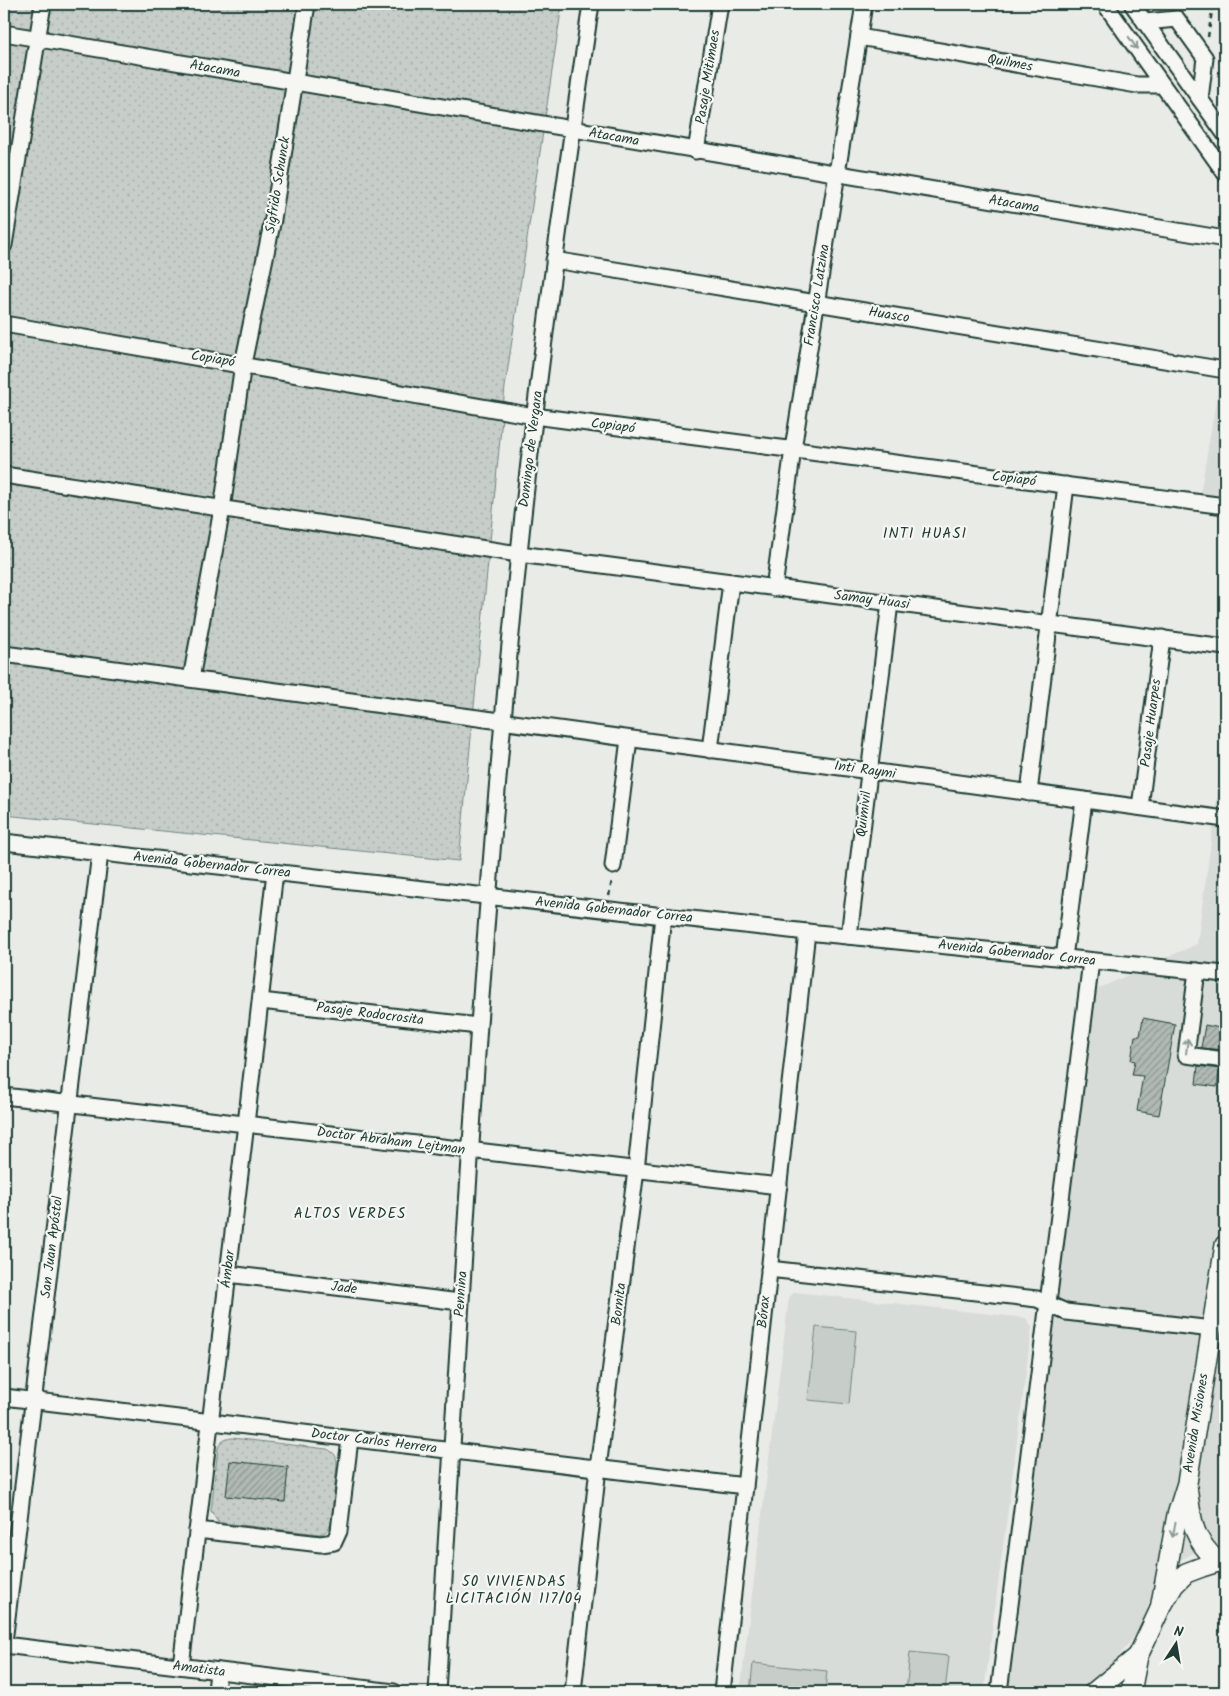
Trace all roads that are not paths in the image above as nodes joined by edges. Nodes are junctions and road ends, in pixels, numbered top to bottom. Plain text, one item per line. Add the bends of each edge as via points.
1 (43, 4) edge
2 (307, 4) edge
3 (591, 4) edge
4 (720, 4) edge
5 (864, 4) edge
6 (1105, 4) edge
7 (1132, 4) edge
8 (1145, 22) junction
9 (4, 33) edge
10 (859, 37) junction
11 (37, 38) junction
12 (294, 82) junction
13 (1162, 85) junction
14 (1200, 99) junction
15 (572, 130) junction
16 (1225, 134) edge
17 (696, 151) junction
18 (1225, 173) edge
19 (837, 174) junction
20 (1225, 239) edge
21 (4, 245) edge
22 (554, 260) junction
23 (816, 303) junction
24 (4, 324) edge
25 (243, 364) junction
26 (1225, 370) edge
27 (534, 416) junction
28 (793, 449) junction
29 (4, 475) edge
30 (1066, 485) junction
31 (1225, 506) edge
32 (222, 508) junction
33 (519, 554) junction
34 (731, 582) junction
35 (774, 588) junction
36 (890, 603) junction
37 (1049, 624) junction
38 (1162, 638) junction
39 (1225, 647) edge
40 (4, 654) edge
41 (192, 679) junction
42 (504, 722) junction
43 (629, 739) junction
44 (710, 750) junction
45 (869, 771) junction
46 (1029, 793) junction
47 (1084, 800) junction
48 (1140, 808) junction
49 (1225, 819) edge
50 (4, 842) edge
51 (100, 853) junction
52 (613, 866) road end
53 (275, 872) junction
54 (489, 896) junction
55 (663, 916) junction
56 (807, 932) junction
57 (849, 936) junction
58 (1064, 958) junction
59 (1091, 960) junction
60 (1197, 971) junction
61 (1225, 974) edge
62 (261, 1001) junction
63 (478, 1026) junction
64 (1225, 1060) edge
65 (4, 1096) edge
66 (69, 1104) junction
67 (246, 1124) junction
68 (470, 1150) junction
69 (636, 1170) junction
70 (778, 1186) junction
71 (1225, 1244) edge
72 (769, 1269) junction
73 (228, 1274) junction
74 (460, 1302) junction
75 (1048, 1304) junction
76 (1212, 1329) junction
77 (4, 1397) edge
78 (34, 1401) junction
79 (209, 1422) junction
80 (350, 1438) junction
81 (452, 1451) junction
82 (598, 1468) junction
83 (1187, 1483) junction
84 (745, 1486) junction
85 (197, 1530) junction
86 (1222, 1563) edge
87 (1160, 1609) junction
88 (4, 1643) edge
89 (1138, 1656) junction
90 (181, 1666) junction
91 (218, 1671) junction
92 (216, 1692) edge
93 (394, 1692) edge
94 (437, 1692) edge
95 (573, 1692) edge
96 (722, 1692) edge
97 (999, 1692) edge
98 (1094, 1692) edge
99 (1130, 1692) edge

1 - 11 street
2 - 12 street, Sigfrido Schunck
3 - 15 street, Domingo de Vergara
4 - 17 street, Pasaje Mitimaes
5 - 10 street, Francisco Latzina
6 -> 13 street
7 - 8 street
8 - 14 street
8 - 14 street via 1177,19 1205,58
9 - 11 street, Atacama
10 - 13 street, Quilmes via 1137,85
10 - 19 street, Francisco Latzina
11 - 12 street, Atacama
11 - 21 street
12 - 15 street, Atacama
12 - 25 street, Sigfrido Schunck via 273,219
13 - 18 street
14 - 16 street
15 - 17 street, Atacama
15 - 22 street, Domingo de Vergara
17 - 19 street, Atacama
19 - 20 street, Atacama
19 - 23 street, Francisco Latzina
22 - 23 street, Huasco
22 - 27 street, Domingo de Vergara
23 - 26 street, Huasco
23 - 28 street, Francisco Latzina
24 - 25 street, Copiapó
25 - 27 street, Copiapó
25 - 32 street, Sigfrido Schunck
27 - 28 street, Copiapó
27 - 33 street, Domingo de Vergara
28 - 30 street, Copiapó
28 - 35 street, Francisco Latzina
29 - 32 street, Samay Huasi
30 - 31 street, Copiapó
30 - 37 street
32 - 33 street, Samay Huasi
32 - 41 street, Sigfrido Schunck
33 - 34 street, Samay Huasi
33 - 42 street, Domingo de Vergara
34 - 35 street, Samay Huasi
34 - 44 street
35 - 36 street, Samay Huasi
36 - 37 street, Samay Huasi
36 - 45 street, Quimivil
37 - 38 street, Samay Huasi
37 - 46 street
38 - 39 street, Samay Huasi
38 - 48 street, Pasaje Huarpes
40 - 41 street, Inti Raymi
41 - 42 street, Inti Raymi
42 - 43 street, Inti Raymi
42 - 54 street, Domingo de Vergara
43 - 44 street, Inti Raymi
43 - 52 street
44 - 45 street, Inti Raymi
45 - 46 street, Inti Raymi
45 - 57 street, Quimivil
46 - 47 street, Inti Raymi
47 - 48 street, Inti Raymi
47 - 58 street
48 - 49 street, Inti Raymi
50 - 51 street, Avenida Gobernador Correa
51 - 53 street, Avenida Gobernador Correa
51 - 66 street, San Juan Apóstol
53 - 54 street, Avenida Gobernador Correa
53 - 62 street, Ámbar
54 - 55 street, Avenida Gobernador Correa
54 - 63 street, Pennina
55 - 56 street, Avenida Gobernador Correa
55 - 69 street, Bornita
56 - 57 street, Avenida Gobernador Correa
56 - 70 street, Bórax
57 - 58 street, Avenida Gobernador Correa
58 - 59 street, Avenida Gobernador Correa
59 - 60 street, Avenida Gobernador Correa
59 - 75 street
60 - 61 street, Avenida Gobernador Correa
64 -> 60 street via 1186,1055
62 - 63 street, Pasaje Rodocrosita
62 - 67 street, Ámbar
63 - 68 street, Pennina
65 - 66 street, Doctor Abraham Lejtman
66 - 67 street, Doctor Abraham Lejtman
66 - 78 street, San Juan Apóstol
67 - 68 street, Doctor Abraham Lejtman
67 - 73 street, Ámbar
68 - 69 street, Doctor Abraham Lejtman
68 - 74 street, Pennina
69 - 70 street, Doctor Abraham Lejtman
69 - 82 street, Bornita
70 - 72 street, Bórax
71 - 76 main road, Avenida Misiones
72 - 75 street via 1037,1299
72 - 84 street, Bórax
73 - 74 street, Jade
73 - 79 street, Ámbar
74 - 81 street, Pennina
75 - 76 street via 1066,1312
75 - 97 street
76 - 83 main road, Avenida Misiones
77 - 78 street, Doctor Carlos Herrera
78 - 79 street, Doctor Carlos Herrera
78 - 88 street, San Juan Apóstol
79 - 80 street, Doctor Carlos Herrera
79 - 85 street, Ámbar
80 - 81 street, Doctor Carlos Herrera
80 - 85 street via 339,1531 334,1542 321,1544
81 - 82 street, Doctor Carlos Herrera
81 - 94 street, Pennina
82 - 84 street, Doctor Carlos Herrera
82 - 95 street, Bornita
83 - 86 main road, Avenida Misiones via 1194,1530 1202,1544
83 -> 87 main road, Avenida Misiones via 1177,1515
84 - 96 street, Bórax
85 - 90 street, Ámbar
86 - 87 main road via 1186,1573 1174,1585
87 - 89 main road
88 - 90 street, Amatista
89 - 98 main road
89 - 99 main road
90 - 91 street, Amatista
91 - 92 street
91 - 93 street, Amatista

